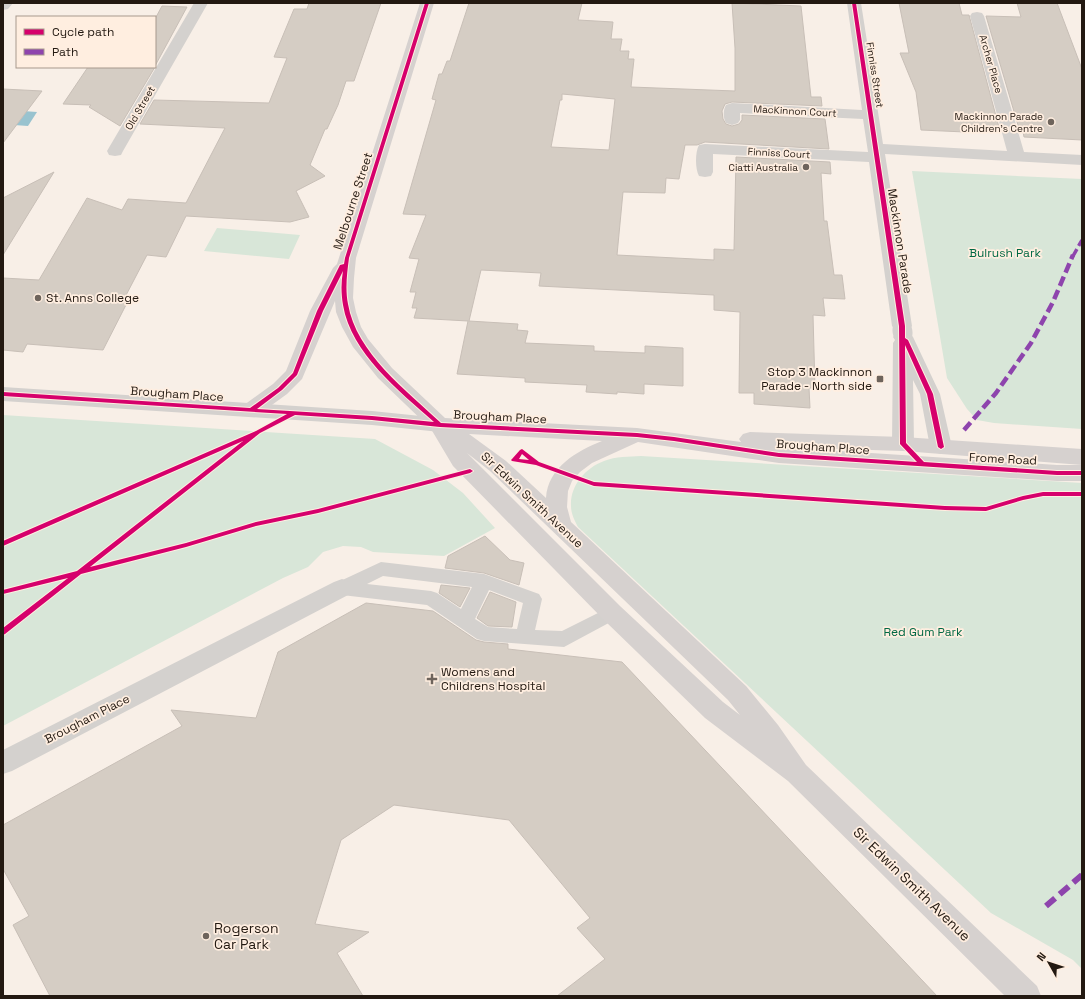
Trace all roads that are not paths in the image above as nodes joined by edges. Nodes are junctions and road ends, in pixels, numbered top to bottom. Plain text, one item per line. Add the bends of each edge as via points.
1 (6, 3) edge
2 (201, 3) edge
3 (427, 3) edge
4 (854, 3) edge
5 (3, 6) edge
6 (978, 16) dead end
7 (870, 114) junction
8 (732, 120) dead end
9 (115, 151) dead end
10 (876, 153) junction
11 (1017, 157) junction
12 (1082, 160) edge
13 (705, 172) dead end
14 (347, 258) junction
15 (903, 332) junction
16 (3, 394) edge
17 (251, 410) junction
18 (440, 425) junction
19 (637, 435) junction
20 (903, 444) junction
21 (941, 447) junction
22 (1082, 457) edge
23 (923, 465) junction
24 (1082, 473) edge
25 (561, 526) junction
26 (484, 581) junction
27 (342, 588) junction
28 (612, 613) junction
29 (465, 621) junction
30 (524, 637) junction
31 (3, 763) edge
32 (797, 773) junction
33 (1026, 996) edge

1 - 5 street
2 - 9 street, Old Street
3 - 14 main road, Melbourne Street
4 - 7 street, Finniss Street
6 - 11 street, Archer Place
7 - 8 street, MacKinnon Court via 732,108
7 - 10 street, Finniss Street
10 - 11 street
10 - 13 street, Finniss Court via 705,149
10 - 15 street, Mackinnon Parade
11 - 12 street
14 - 17 main road via 320,311 295,374 276,393
14 - 18 main road, Melbourne Street via 343,283 344,300 347,314 358,336 372,359
15 - 20 street, Mackinnon Parade
15 - 21 street, Mackinnon Parade via 930,394
16 - 17 street, Brougham Place
17 - 18 street, Brougham Place
18 - 19 main road, Brougham Place
18 - 25 main road, Sir Edwin Smith Avenue via 478,449
18 - 28 main road, Sir Edwin Smith Avenue via 461,462
19 - 20 main road, Frome Road
19 - 23 main road, Brougham Place via 779,455
19 - 25 main road via 596,451 566,473 556,497 556,509
20 - 21 main road, Frome Road
20 - 23 main road
21 - 22 main road, Frome Road
21 - 23 main road
23 - 24 main road, Frome Road
25 - 32 main road, Sir Edwin Smith Avenue via 736,693 770,733
26 - 27 lane via 381,569
26 - 29 lane
26 - 30 lane via 533,599
27 - 29 lane via 430,598
27 - 31 street, Brougham Place
28 - 30 lane via 564,639
28 - 32 main road, Sir Edwin Smith Avenue via 714,710
29 - 30 lane via 484,634
32 - 33 main road, Sir Edwin Smith Avenue

